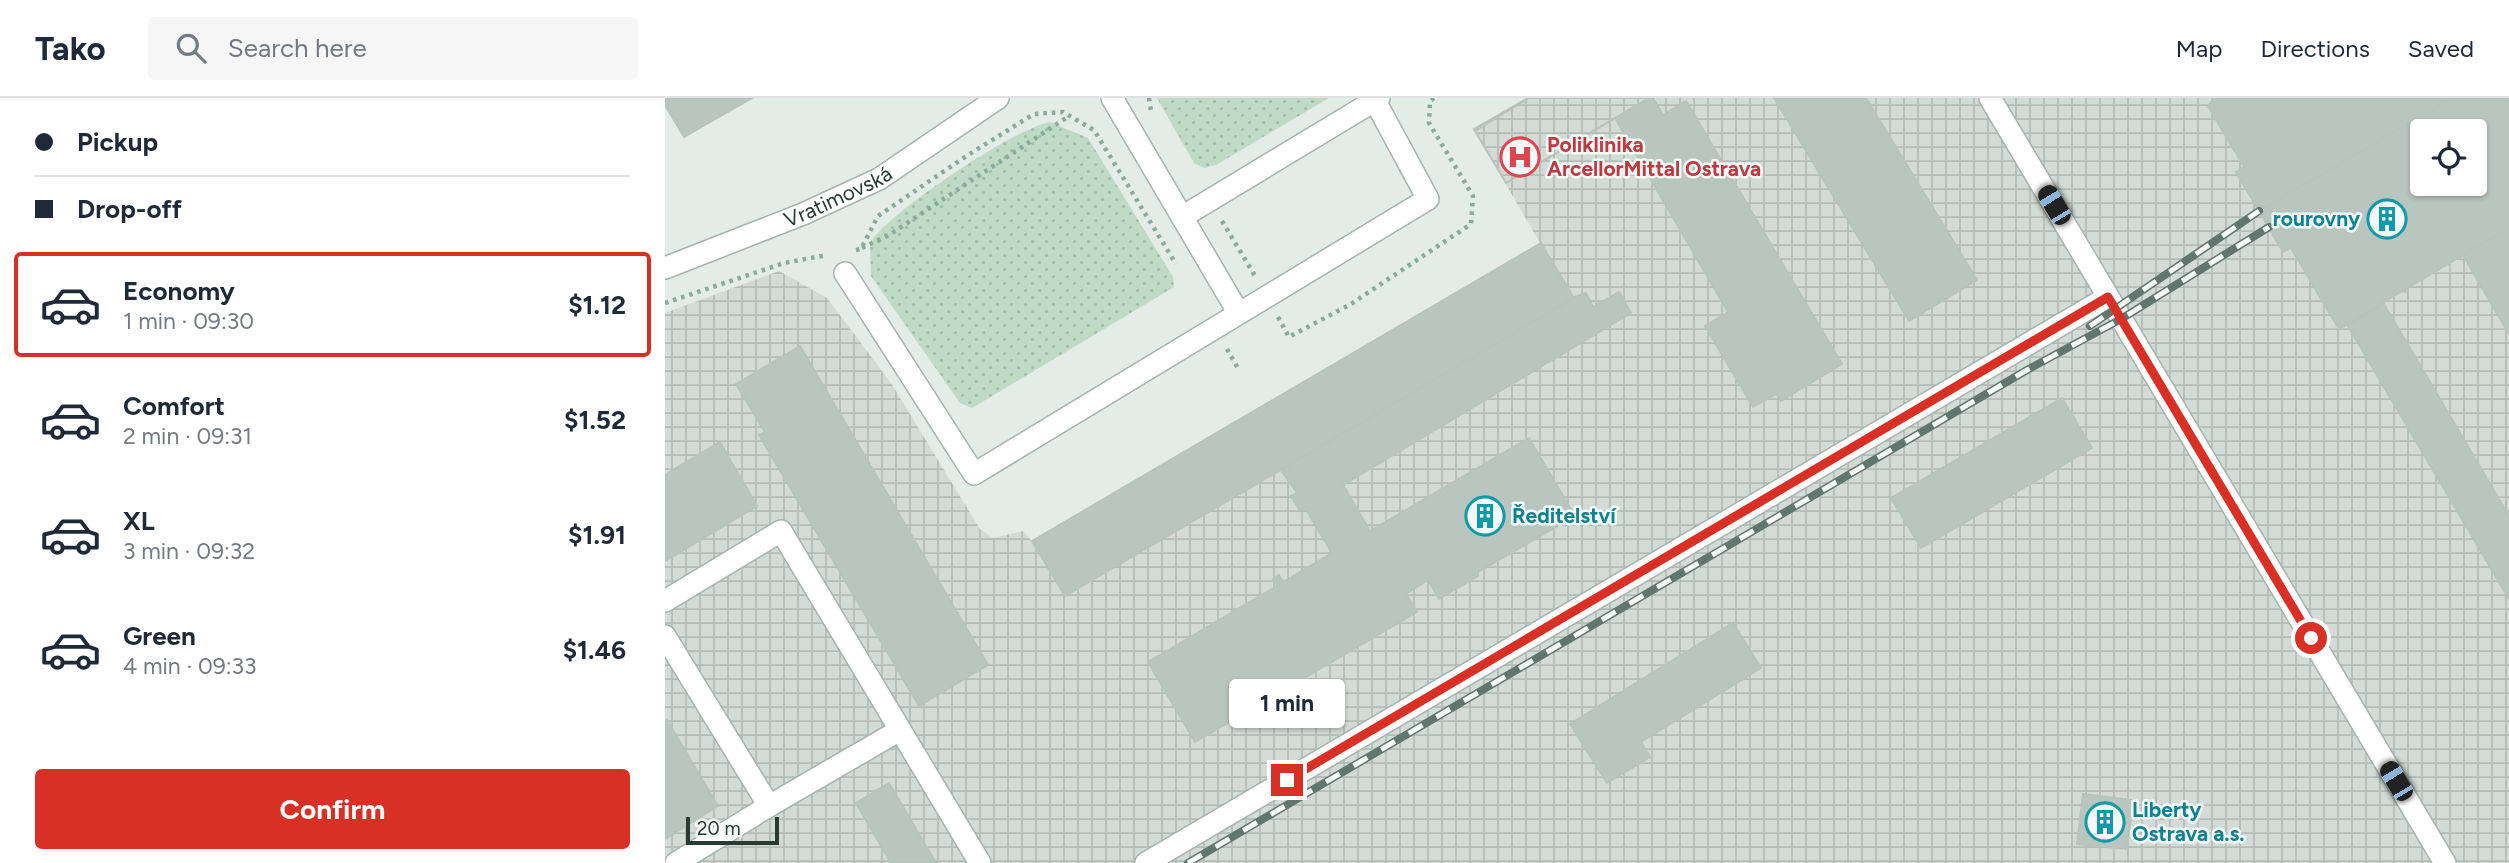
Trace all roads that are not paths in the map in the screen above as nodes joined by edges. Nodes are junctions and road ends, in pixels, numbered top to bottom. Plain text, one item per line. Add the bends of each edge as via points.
1 (998, 98) edge
2 (1112, 98) edge
3 (1990, 98) edge
4 (1377, 99) edge
5 (1182, 216) junction
6 (665, 268) edge
7 (845, 273) dead end
8 (2108, 297) junction
9 (1238, 312) junction
10 (665, 601) edge
11 (665, 636) edge
12 (900, 730) junction
13 (769, 806) junction
14 (676, 863) edge
15 (980, 863) edge
16 (1146, 863) edge
17 (2445, 863) edge

1 - 6 street, Vratimovská via 879,179
2 - 5 street
3 - 8 street
4 - 5 street
4 - 9 street via 1428,199
5 - 9 street
7 - 9 street via 974,474
8 - 16 street
8 - 17 street
10 - 12 street via 781,531
11 - 13 street
12 - 13 street
12 - 15 street
13 - 14 street

